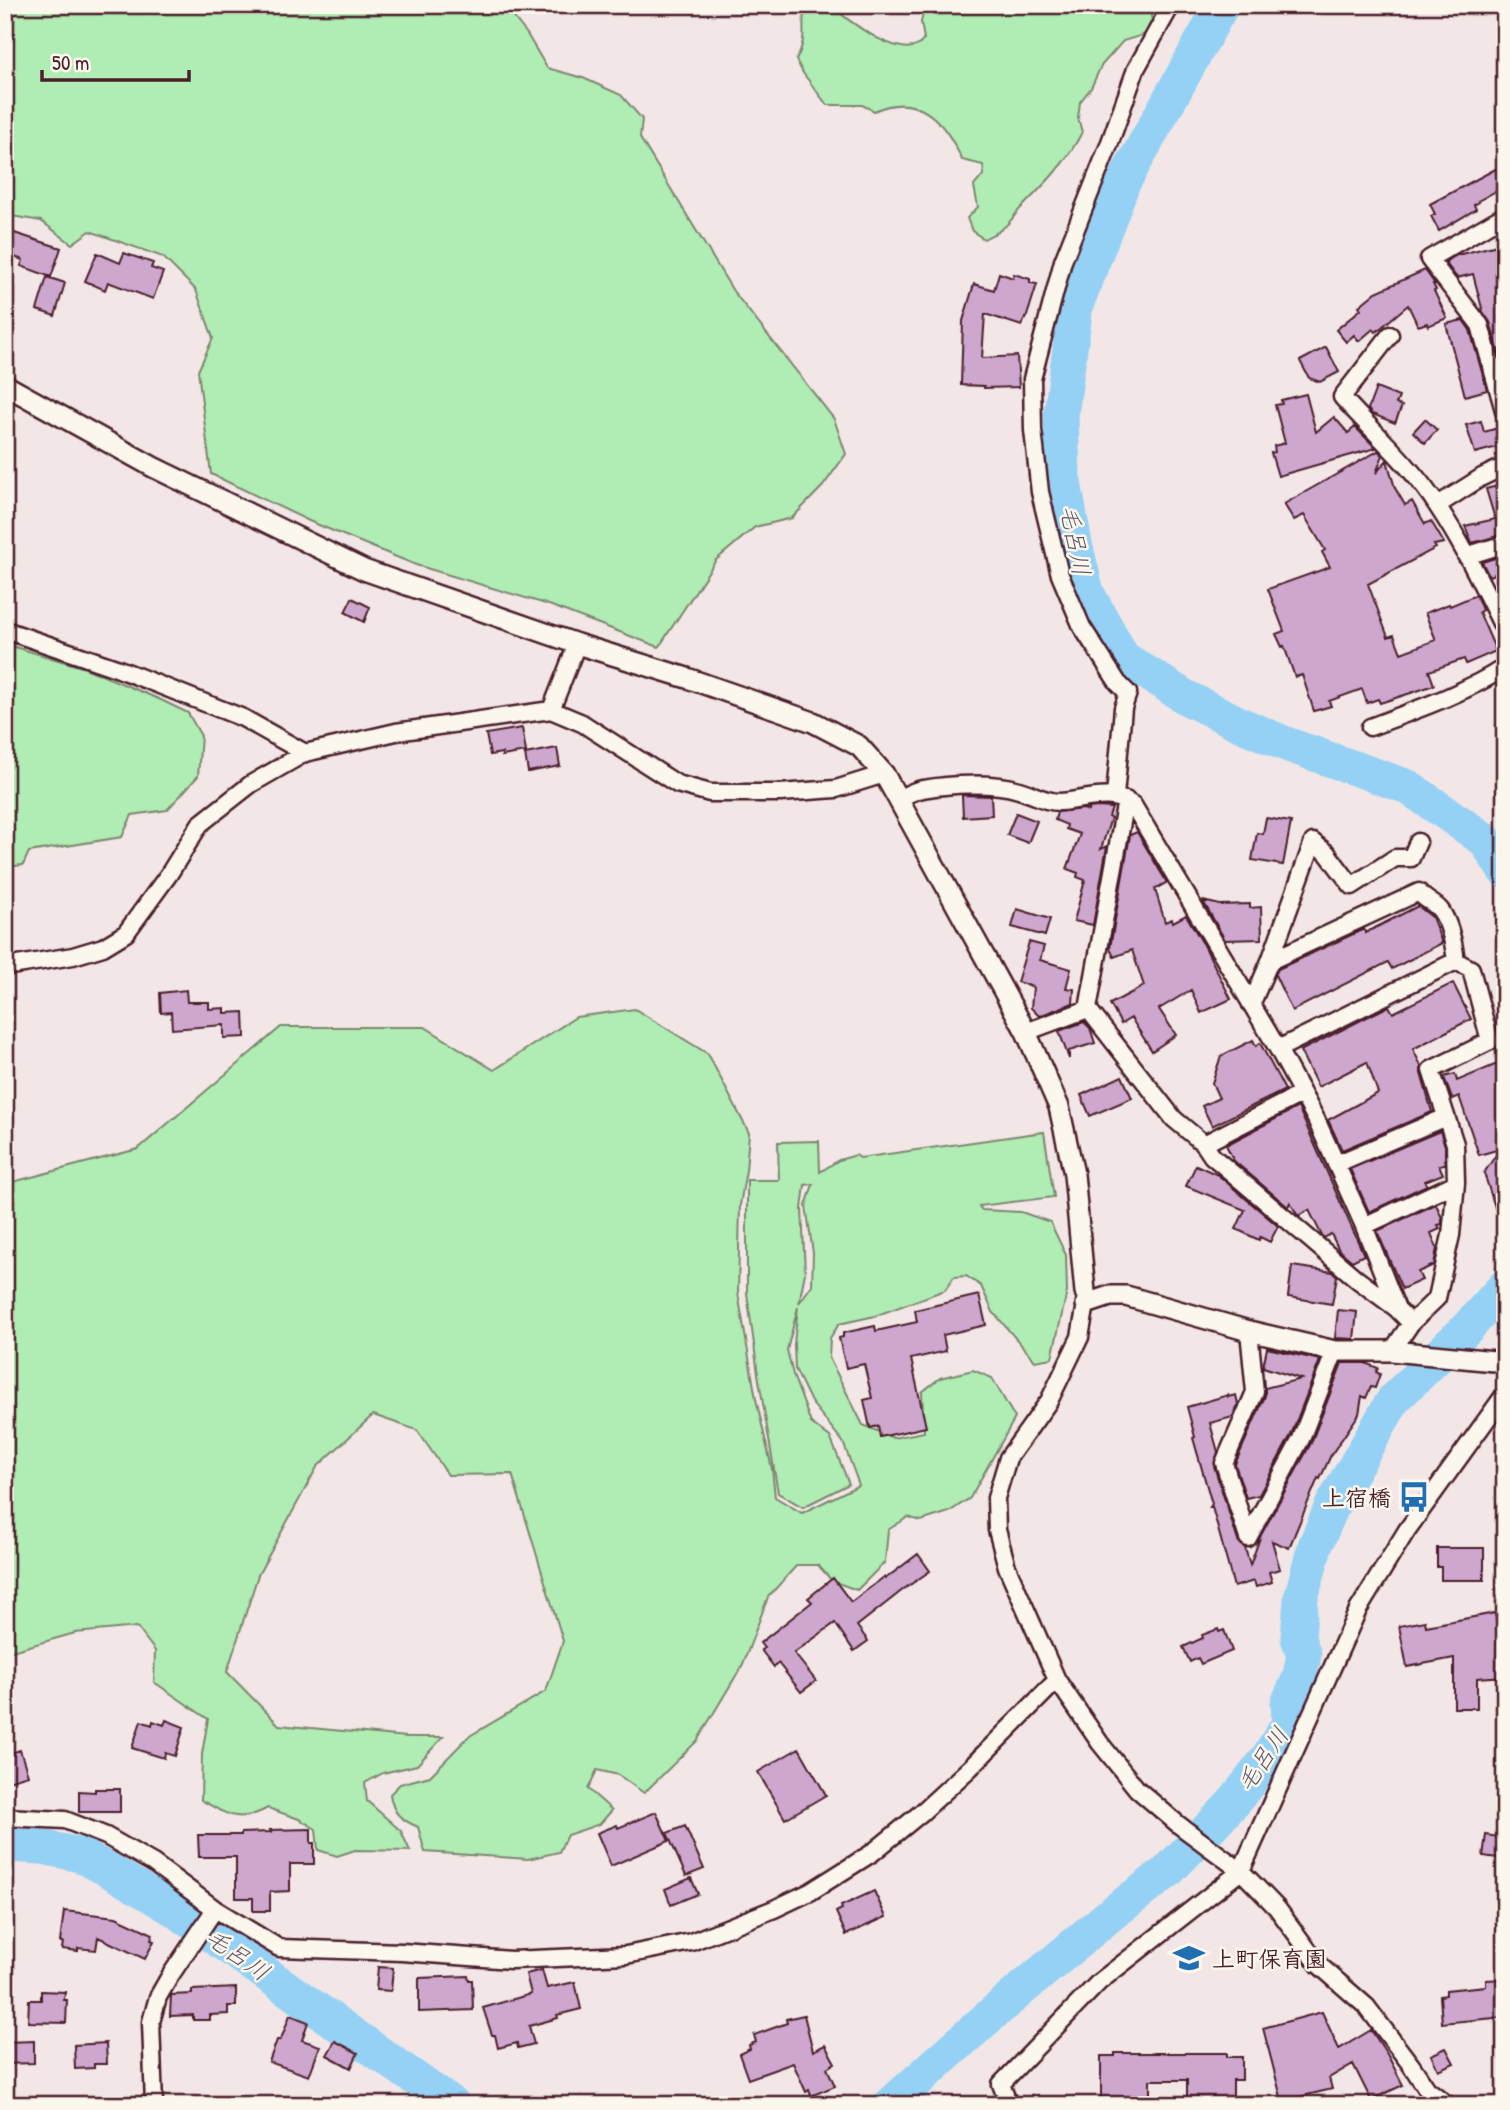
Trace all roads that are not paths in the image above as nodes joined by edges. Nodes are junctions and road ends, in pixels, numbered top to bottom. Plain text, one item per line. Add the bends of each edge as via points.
1 (1173, 5) edge
2 (1505, 215) edge
3 (1390, 335) dead end
4 (5, 385) edge
5 (1505, 414) edge
6 (1505, 466) edge
7 (1438, 506) junction
8 (1505, 544) edge
9 (1466, 556) junction
10 (5, 630) edge
11 (1505, 631) edge
12 (577, 643) junction
13 (1505, 667) edge
14 (551, 710) junction
15 (1370, 727) dead end
16 (305, 753) junction
17 (884, 774) junction
18 (1120, 798) junction
19 (898, 799) junction
20 (1418, 842) dead end
21 (1270, 961) junction
22 (1457, 961) junction
23 (5, 967) edge
24 (1251, 1004) junction
25 (1088, 1009) junction
26 (1026, 1032) junction
27 (1278, 1049) junction
28 (1301, 1094) junction
29 (1446, 1117) junction
30 (1205, 1144) junction
31 (1336, 1164) junction
32 (1456, 1183) junction
33 (1364, 1226) junction
34 (1085, 1298) junction
35 (1397, 1309) junction
36 (1411, 1323) junction
37 (1249, 1331) junction
38 (1335, 1350) junction
39 (1401, 1352) junction
40 (1505, 1362) edge
41 (1505, 1394) edge
42 (1057, 1680) junction
43 (5, 1817) edge
44 (1236, 1867) junction
45 (212, 1914) junction
46 (153, 2105) edge
47 (1009, 2105) edge
48 (1448, 2105) edge

1 - 18 street via 1136,69 1063,261 1032,379 1040,492 1060,575 1082,628 1128,693
2 - 5 street via 1429,259 1480,326
3 - 7 street via 1342,397
4 - 12 street via 153,467 364,570
6 - 7 street
7 - 9 street
8 - 9 street
9 - 11 street
10 - 16 street via 243,718
12 - 14 street
12 - 17 street via 813,722 859,746
13 - 15 street
14 - 16 street via 396,732
14 - 17 street via 582,723 677,784 710,793 836,789
16 - 23 street via 251,783 200,824 126,933 74,956
17 - 19 street
18 - 19 street via 1060,802 1003,786 958,786 921,789
18 - 24 street via 1133,804
18 - 25 street
19 - 26 street
20 - 21 street via 1411,858 1395,858 1352,886 1313,842
21 - 22 street via 1419,892 1440,908
21 - 24 street
22 - 27 street
22 - 29 street via 1471,969 1490,1041 1431,1070
24 - 27 street
25 - 26 street
25 - 30 street via 1174,1119
26 - 34 street via 1059,1107 1074,1174
27 - 28 street
28 - 30 street
28 - 31 street
29 - 31 street
29 - 32 street via 1455,1144
30 - 35 street via 1223,1165
31 - 33 street
32 - 33 street
32 - 36 street via 1451,1235 1437,1298
33 - 35 street
34 - 37 street via 1126,1296
34 - 42 street via 1080,1337 1049,1401 1008,1458 996,1498 997,1530 1007,1567
35 - 36 street
36 - 39 street
37 - 38 street
37 - 38 street via 1255,1392 1224,1463 1248,1538 1301,1439
38 - 39 street
39 - 40 street
41 - 44 street via 1407,1530 1358,1610
42 - 44 street via 1137,1788
42 - 45 street via 970,1768 872,1853 810,1892 691,1942 626,1955 511,1960 279,1948
43 - 45 street via 65,1820 106,1836 153,1863
44 - 47 street via 1099,1982 1001,2084
44 - 48 street via 1277,1908 1319,1965 1367,2007 1427,2089
45 - 46 street via 158,1997 151,2022

